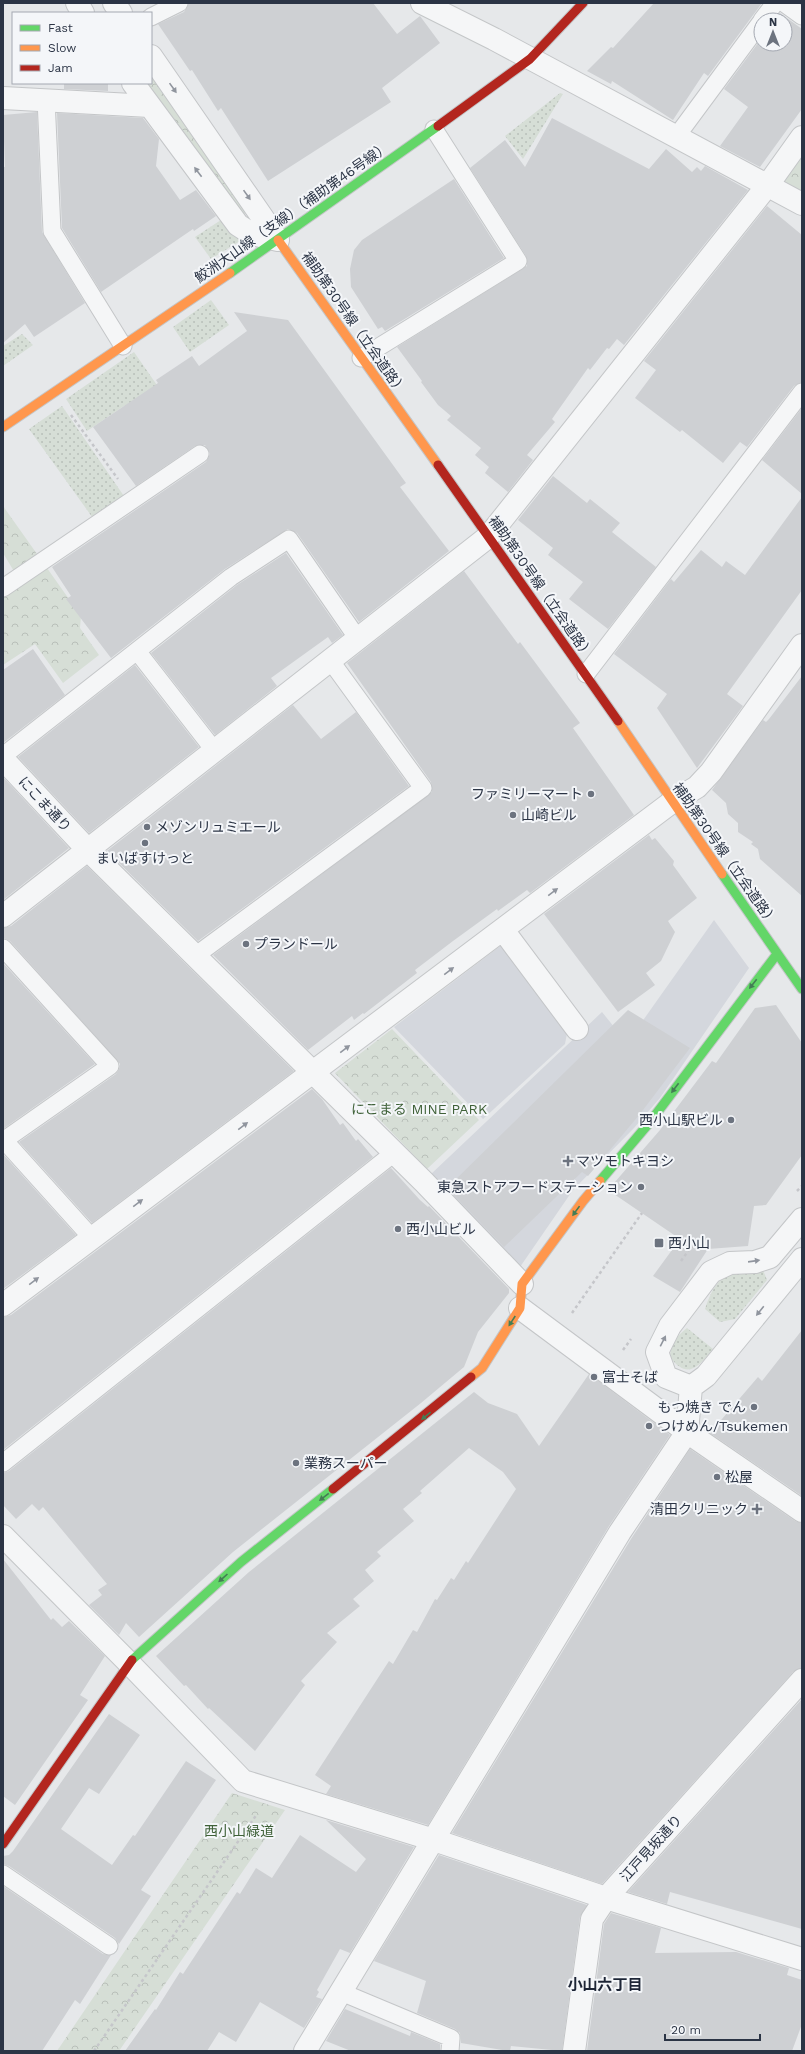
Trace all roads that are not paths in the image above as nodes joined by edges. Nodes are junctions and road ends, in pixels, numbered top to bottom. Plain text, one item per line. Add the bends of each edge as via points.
1 (77, 3) edge
2 (114, 3) edge
3 (179, 3) edge
4 (422, 3) edge
5 (583, 3) edge
6 (775, 3) edge
7 (784, 3) edge
8 (82, 12) edge
9 (120, 12) edge
10 (768, 12) edge
11 (152, 16) edge
12 (802, 16) edge
13 (753, 33) edge
14 (152, 57) edge
15 (530, 59) junction
16 (134, 84) edge
17 (3, 98) edge
18 (46, 99) junction
19 (150, 106) junction
20 (434, 129) junction
21 (676, 137) junction
22 (802, 137) edge
23 (767, 186) junction
24 (802, 204) edge
25 (278, 240) junction
26 (123, 346) junction
27 (361, 358) junction
28 (802, 392) edge
29 (3, 427) edge
30 (200, 454) dead end
31 (488, 537) junction
32 (3, 588) edge
33 (358, 638) junction
34 (802, 645) edge
35 (137, 651) junction
36 (330, 660) junction
37 (586, 674) junction
38 (214, 750) junction
39 (3, 758) edge
40 (672, 802) junction
41 (87, 849) junction
42 (3, 916) edge
43 (503, 930) junction
44 (3, 948) edge
45 (777, 954) junction
46 (195, 956) junction
47 (802, 989) edge
48 (577, 1029) dead end
49 (314, 1072) junction
50 (3, 1140) edge
51 (394, 1153) junction
52 (802, 1219) edge
53 (92, 1238) junction
54 (802, 1259) edge
55 (522, 1284) junction
56 (3, 1305) edge
57 (520, 1308) junction
58 (690, 1388) junction
59 (687, 1432) junction
60 (3, 1463) edge
61 (802, 1511) edge
62 (7, 1548) edge
63 (130, 1663) junction
64 (802, 1680) edge
65 (434, 1840) junction
66 (3, 1844) edge
67 (3, 1874) edge
68 (606, 1898) junction
69 (109, 1946) dead end
70 (802, 1959) edge
71 (341, 1992) junction
72 (305, 2051) edge
73 (450, 2051) edge
74 (574, 2051) edge

1 - 8 street
2 - 9 street
3 - 11 lane
4 - 15 street
5 - 15 street, 鮫洲大山線（支線）（補助第46号線）
6 - 10 lane
7 - 12 lane
13 - 21 lane
14 -> 25 street
15 - 20 street, 鮫洲大山線（支線）（補助第46号線）
15 - 21 street
16 - 19 street
17 - 18 street
18 - 19 street
18 - 26 lane via 52,231
25 -> 19 street via 252,234 238,225
20 - 25 street, 鮫洲大山線（支線）（補助第46号線）
20 - 27 lane via 518,261
21 - 23 street
22 - 23 street
23 - 24 street
23 - 31 street
25 - 26 street, 鮫洲大山線（支線）（補助第46号線）
25 - 27 street, 補助第30号線（立会道路）
26 - 29 street, 鮫洲大山線（支線）（補助第46号線）
27 - 31 street, 補助第30号線（立会道路）
28 - 37 lane
30 - 32 lane
31 - 33 street
31 - 37 street, 補助第30号線（立会道路）
33 - 35 lane via 289,539 231,577
33 - 36 street
34 - 40 street via 711,772 697,786
35 - 38 lane
35 - 39 lane
36 - 38 street
36 - 46 lane via 423,788
37 - 40 street, 補助第30号線（立会道路）
38 - 41 street
39 - 41 street, にこま通り
43 -> 40 street
40 - 45 street, 補助第30号線（立会道路）
41 - 42 street
41 - 46 street, にこま通り
43 - 48 street
49 -> 43 street
44 - 50 lane via 110,1066
45 - 47 street, 補助第30号線（立会道路）
45 -> 55 street via 650,1122 583,1201
46 - 49 street, にこま通り
49 - 51 street, にこま通り
53 -> 49 street
50 - 53 lane
51 - 55 street, にこま通り
51 - 60 lane
58 -> 52 street via 666,1377 657,1352 670,1326 711,1272 730,1263 755,1262 770,1258
56 -> 53 street
54 -> 58 street via 706,1376
55 - 57 street
57 - 59 street
57 -> 63 street via 482,1368 241,1562
58 - 59 street
59 - 61 street
59 - 65 street via 620,1532
62 - 63 street
63 - 65 street via 242,1781
63 - 66 street
64 - 68 street, 江戸見坂通り
65 - 68 street
65 - 71 street
67 - 69 lane
68 - 70 street
68 - 74 street, 江戸見坂通り via 592,1919
71 - 72 street
71 - 73 lane via 451,2038

